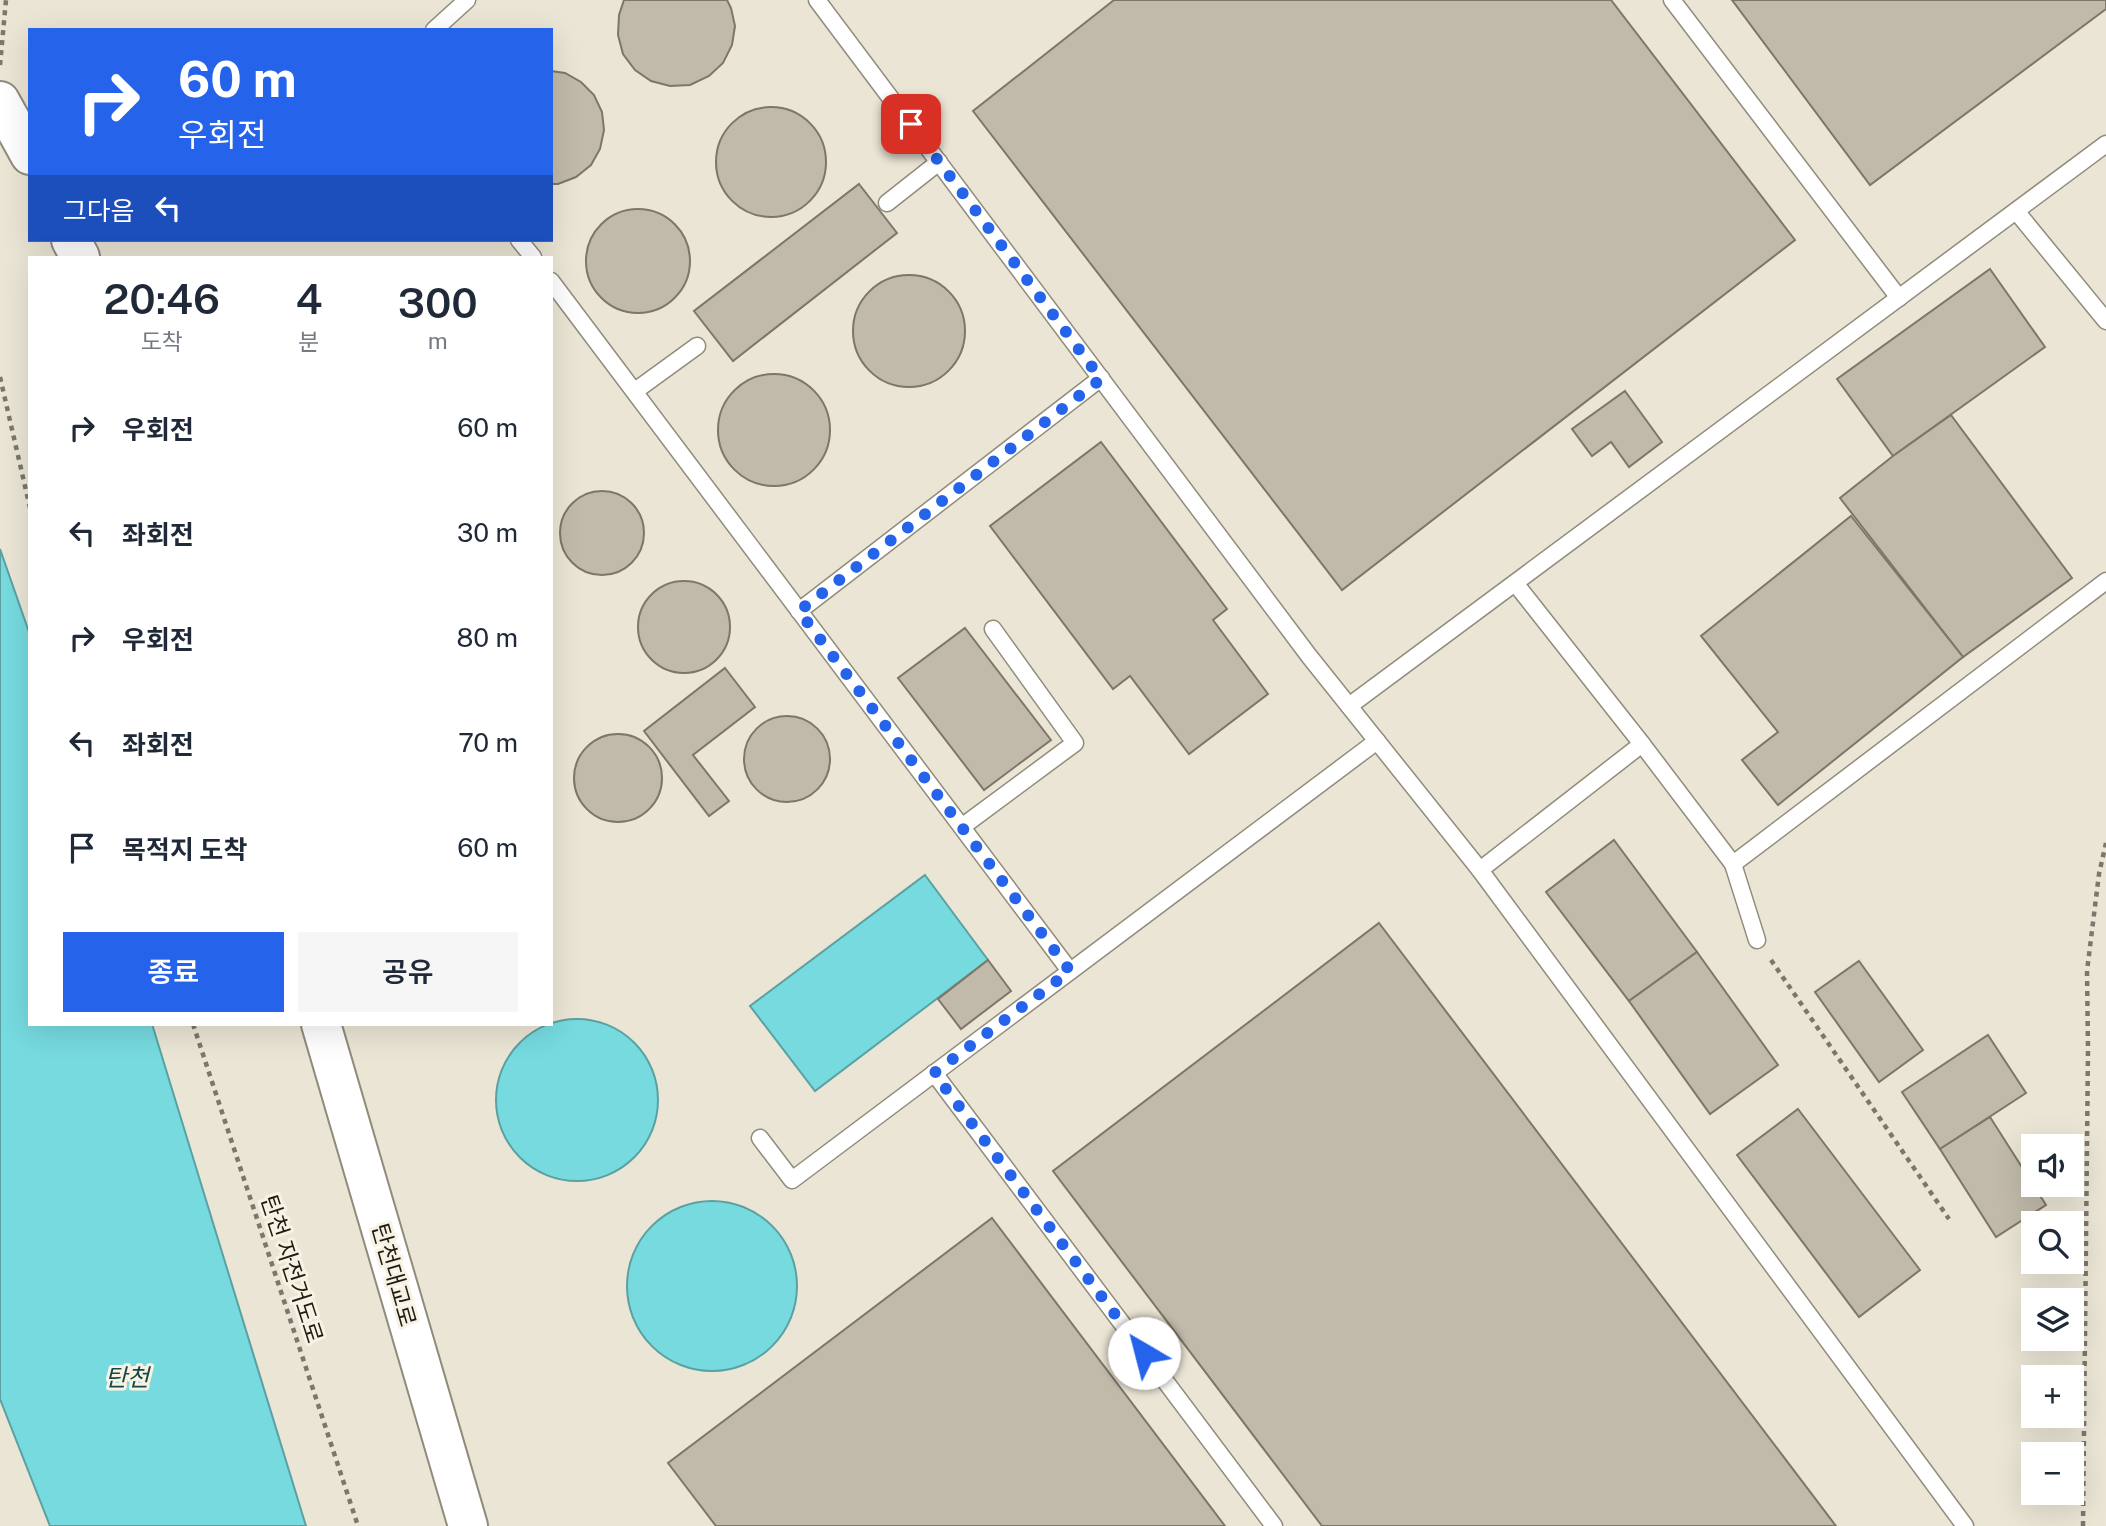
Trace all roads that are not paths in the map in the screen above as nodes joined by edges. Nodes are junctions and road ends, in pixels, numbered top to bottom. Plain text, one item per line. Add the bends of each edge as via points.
1 (467, 0) edge
2 (817, 0) edge
3 (1672, 0) edge
4 (436, 28) edge
5 (0, 101) edge
6 (2106, 144) edge
7 (28, 151) edge
8 (939, 162) junction
9 (887, 203) dead end
10 (2016, 211) junction
11 (521, 242) edge
12 (532, 256) edge
13 (553, 284) edge
14 (1899, 298) junction
15 (2106, 321) edge
16 (697, 346) dead end
17 (1101, 379) junction
18 (635, 391) junction
19 (2106, 581) edge
20 (1515, 583) junction
21 (799, 611) junction
22 (993, 629) dead end
23 (1349, 706) junction
24 (1377, 741) junction
25 (1643, 744) junction
26 (963, 826) junction
27 (1733, 864) junction
28 (1480, 870) junction
29 (1758, 940) road end
30 (1070, 971) junction
31 (322, 1026) edge
32 (934, 1073) junction
33 (760, 1138) dead end
34 (467, 1526) edge
35 (1274, 1526) edge
36 (1965, 1526) edge

1 - 4 lane
2 - 8 lane
3 - 14 lane
5 - 7 street
6 - 10 lane
8 - 9 lane
8 - 17 lane
10 - 14 lane
10 - 15 lane
11 - 12 lane
13 - 18 lane
14 - 20 lane
16 - 18 lane
17 - 21 lane
17 - 23 lane
18 - 21 lane
19 - 27 lane
20 - 23 lane
20 - 25 lane
21 - 26 lane
22 - 26 lane via 1075,743
23 - 24 lane
24 - 28 lane
24 - 30 lane
25 - 27 lane
25 - 28 lane
26 - 30 lane
27 - 29 lane
28 - 36 lane
30 - 32 lane
31 - 34 street, 탄천대교로
32 - 33 lane via 792,1180
32 - 35 lane

